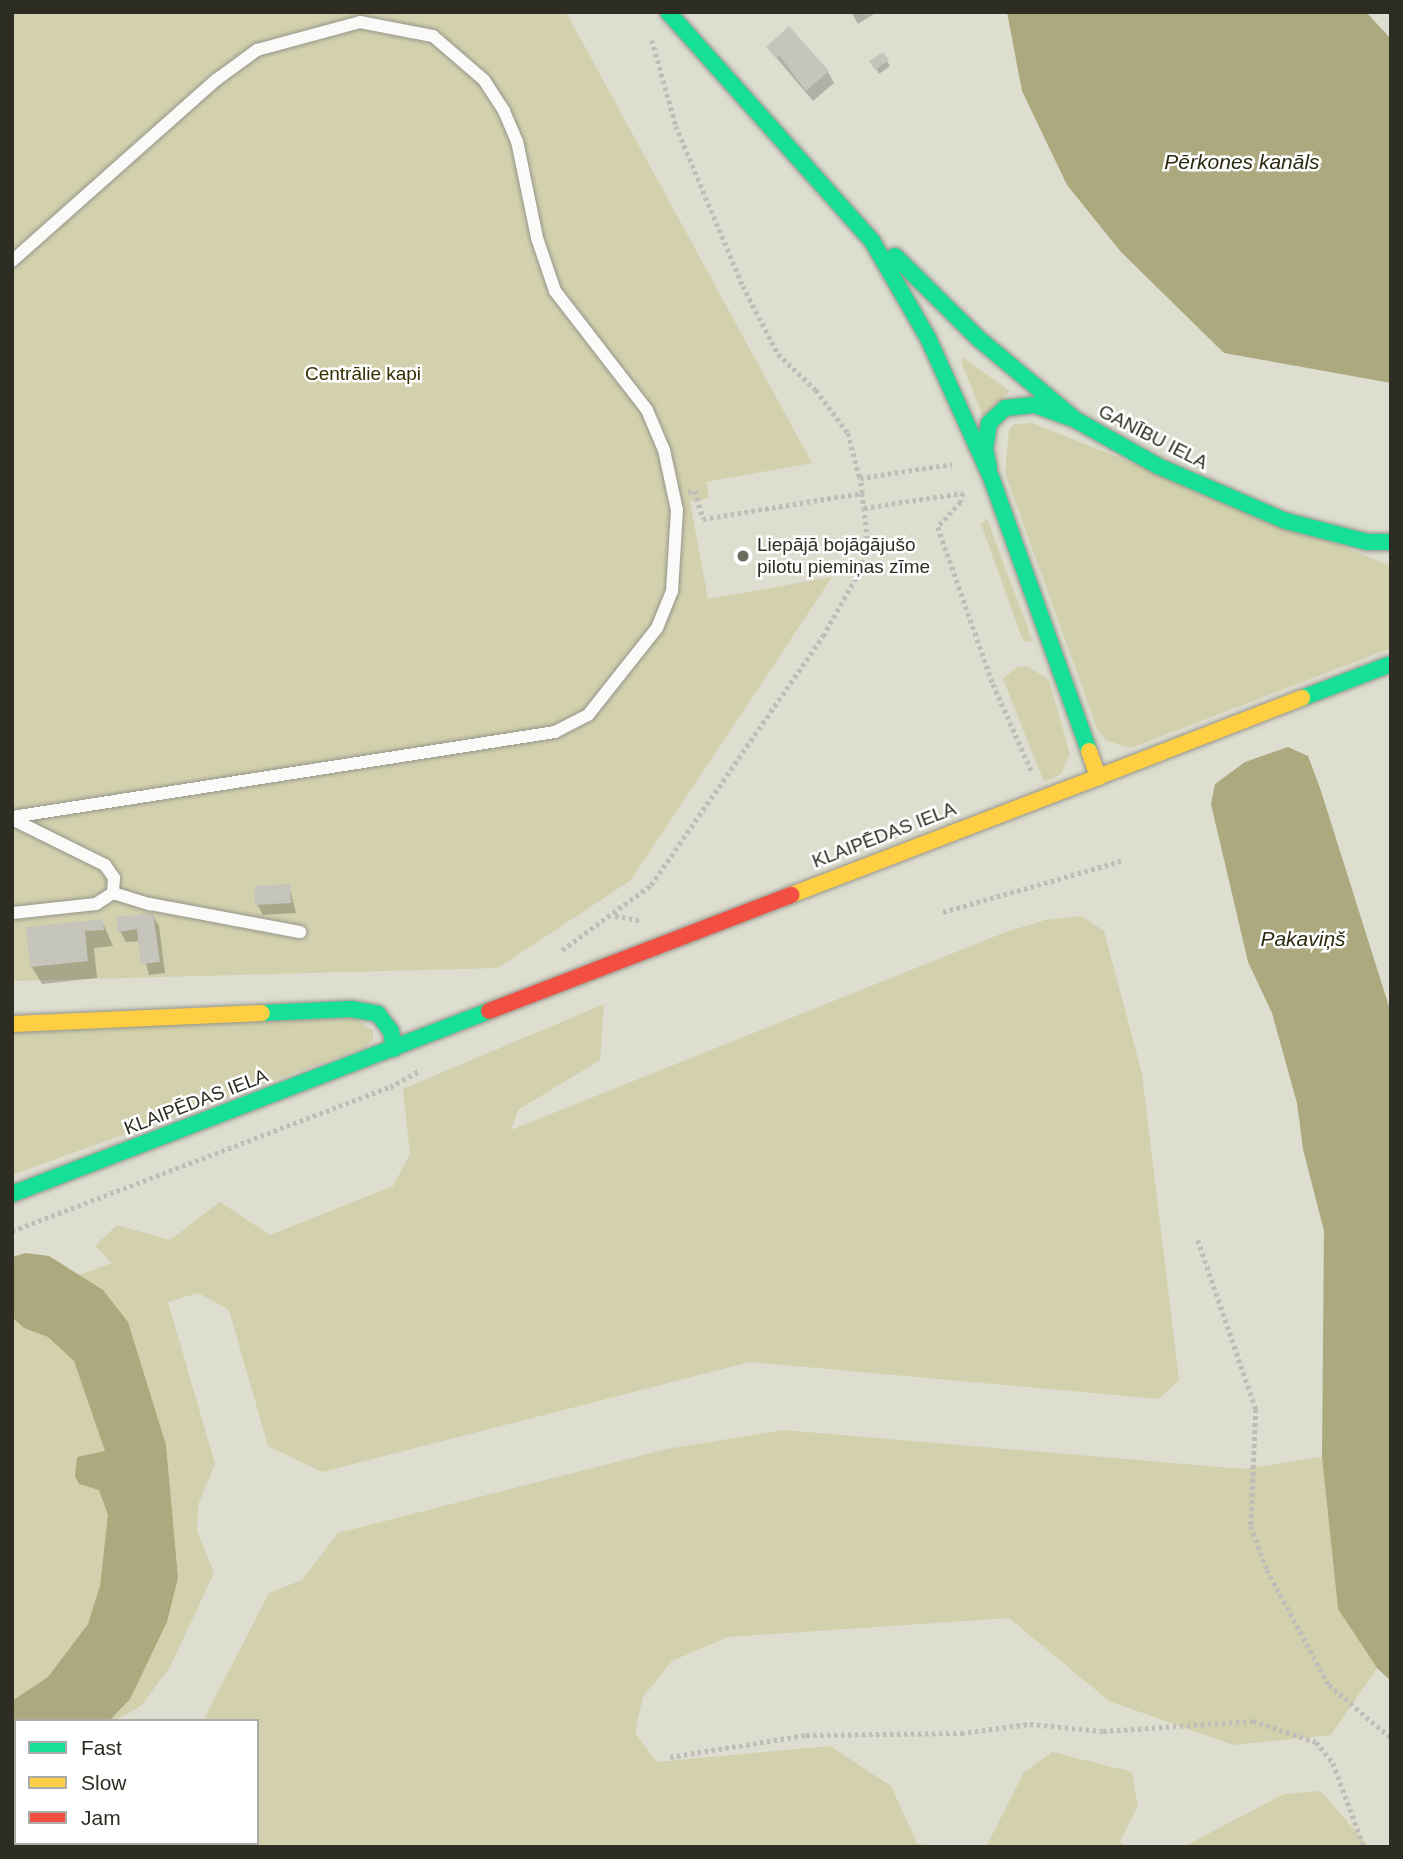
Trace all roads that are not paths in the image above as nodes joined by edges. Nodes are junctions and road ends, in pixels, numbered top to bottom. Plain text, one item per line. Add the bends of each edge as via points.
1 (668, 12) edge
2 (872, 241) junction
3 (12, 261) edge
4 (1076, 420) junction
5 (992, 480) junction
6 (1368, 542) junction
7 (1391, 542) edge
8 (1391, 550) edge
9 (1391, 664) edge
10 (1098, 777) junction
11 (12, 818) edge
12 (113, 893) junction
13 (12, 913) edge
14 (300, 932) dead end
15 (12, 1024) edge
16 (394, 1049) junction
17 (12, 1194) edge

1 - 2 main road, GANĪBU IELA
2 - 4 main road, GANĪBU IELA via 888,249 979,339 1062,403
2 - 5 main road, GANĪBU IELA via 928,338
3 - 11 lane via 216,80 257,50 360,22 433,36 484,80 505,111 517,141 537,238 555,291 646,410 664,450 677,510 672,591 657,628 589,715 555,732
4 - 5 main road via 1035,405 1005,408 989,423 985,449
4 - 6 main road, GANĪBU IELA via 1158,466 1231,499 1286,520
5 - 10 main road, GANĪBU IELA
6 - 7 main road, GANĪBU IELA
6 - 8 main road
9 - 10 main road, KLAIPĒDAS IELA
10 - 16 main road, KLAIPĒDAS IELA
11 - 12 lane via 105,865 114,878
12 - 13 lane via 96,904
12 - 14 lane
15 - 16 main road via 351,1009 378,1014 391,1031
16 - 17 main road, KLAIPĒDAS IELA

